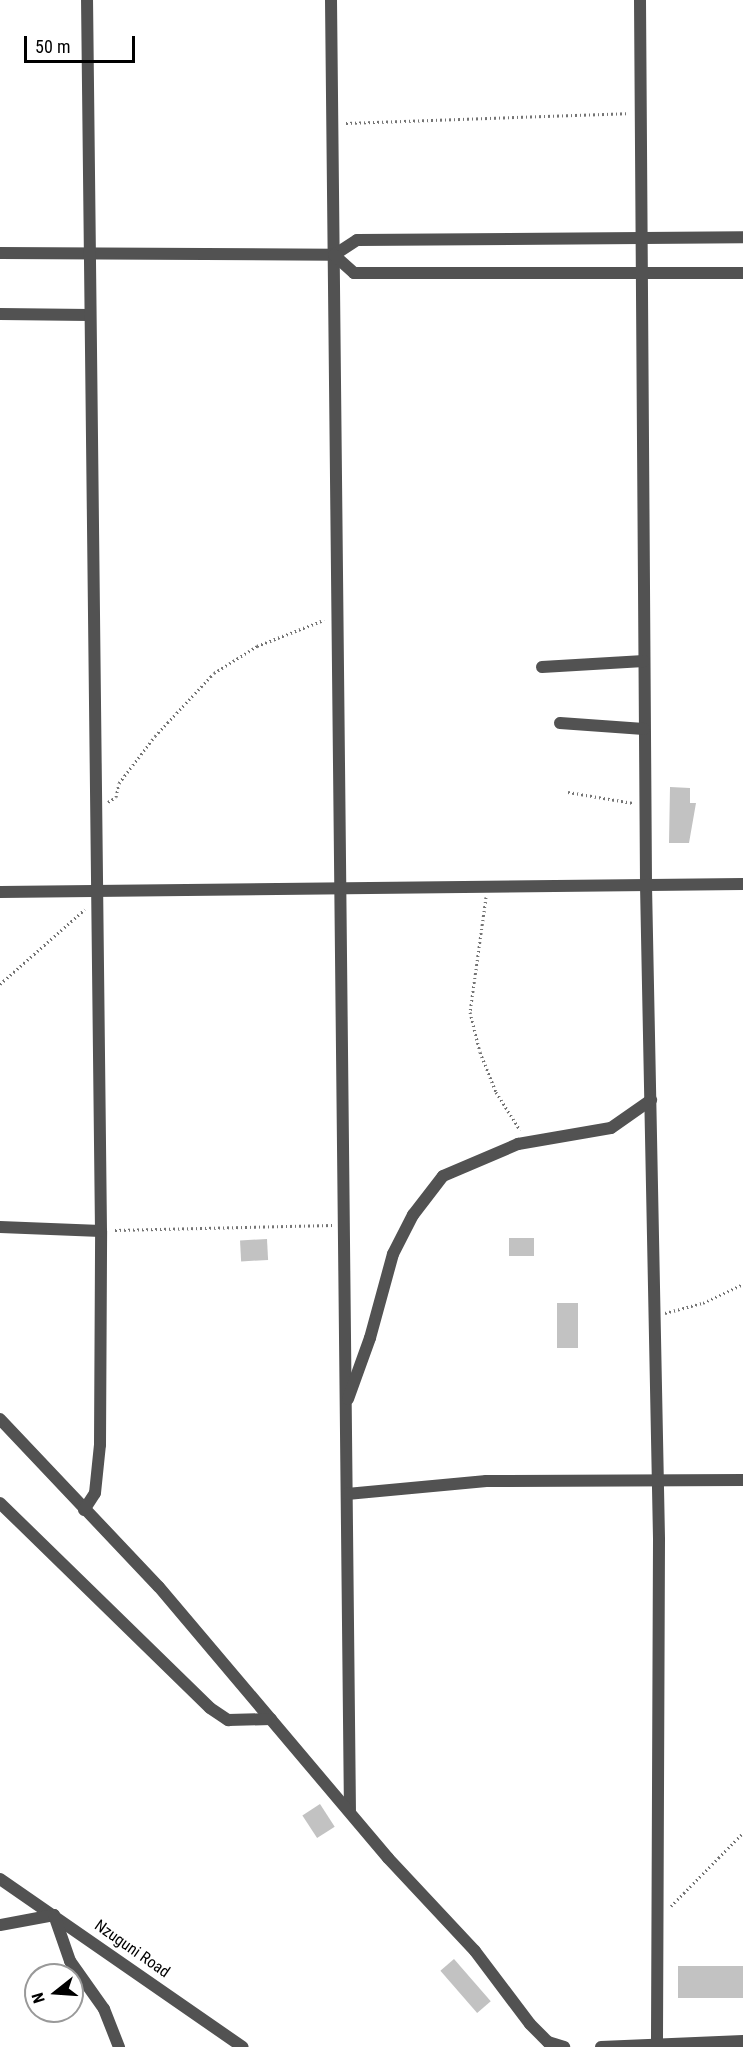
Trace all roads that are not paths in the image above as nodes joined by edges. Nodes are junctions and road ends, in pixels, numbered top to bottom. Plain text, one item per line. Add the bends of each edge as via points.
1 (87, 0) edge
2 (331, 0) edge
3 (640, 0) edge
4 (643, 236) junction
5 (743, 237) edge
6 (0, 253) edge
7 (90, 254) junction
8 (334, 255) junction
9 (642, 272) junction
10 (743, 273) edge
11 (0, 314) edge
12 (90, 315) junction
13 (644, 661) junction
14 (542, 667) dead end
15 (560, 723) dead end
16 (645, 729) junction
17 (743, 884) edge
18 (646, 885) junction
19 (340, 888) junction
20 (0, 892) edge
21 (97, 894) junction
22 (651, 1100) junction
23 (0, 1227) edge
24 (101, 1231) junction
25 (346, 1404) junction
26 (0, 1419) edge
27 (658, 1480) junction
28 (743, 1480) edge
29 (346, 1494) junction
30 (0, 1503) edge
31 (84, 1510) junction
32 (271, 1719) junction
33 (350, 1810) junction
34 (0, 1879) edge
35 (54, 1915) junction
36 (0, 1925) edge
37 (743, 2042) edge
38 (657, 2043) junction
39 (548, 2045) edge
40 (119, 2047) edge
41 (243, 2047) edge
42 (564, 2047) edge
43 (601, 2047) edge

1 - 7 street
2 - 8 street
3 - 4 street
4 - 5 street
4 - 8 street via 357,240
4 - 9 street
6 - 7 street
7 - 8 street
7 - 12 street
8 - 9 street via 354,273
8 - 19 street
9 - 10 street
9 - 13 street
11 - 12 street
12 - 21 street
13 - 14 street
13 - 16 street
15 - 16 street
16 - 18 street
17 - 18 street
18 - 19 street
18 - 22 street
19 - 21 street
19 - 25 street
20 - 21 street
21 - 24 street
22 - 25 street via 611,1128 528,1142 443,1176 427,1195 393,1254 370,1338
22 - 27 street
23 - 24 street
24 - 31 street via 100,1445 95,1493
25 - 29 street
26 - 31 street
27 - 28 street
27 - 29 street via 486,1481
27 - 38 street
29 - 33 street
30 - 32 street via 210,1708 228,1720
31 - 32 street via 159,1587
32 - 33 street
33 - 39 street via 388,1858 475,1951
34 - 35 street, Nzuguni Road
35 - 36 street
35 - 40 street via 70,1961 104,2009
35 - 41 street, Nzuguni Road
37 - 38 street
38 - 43 street
39 - 42 street

